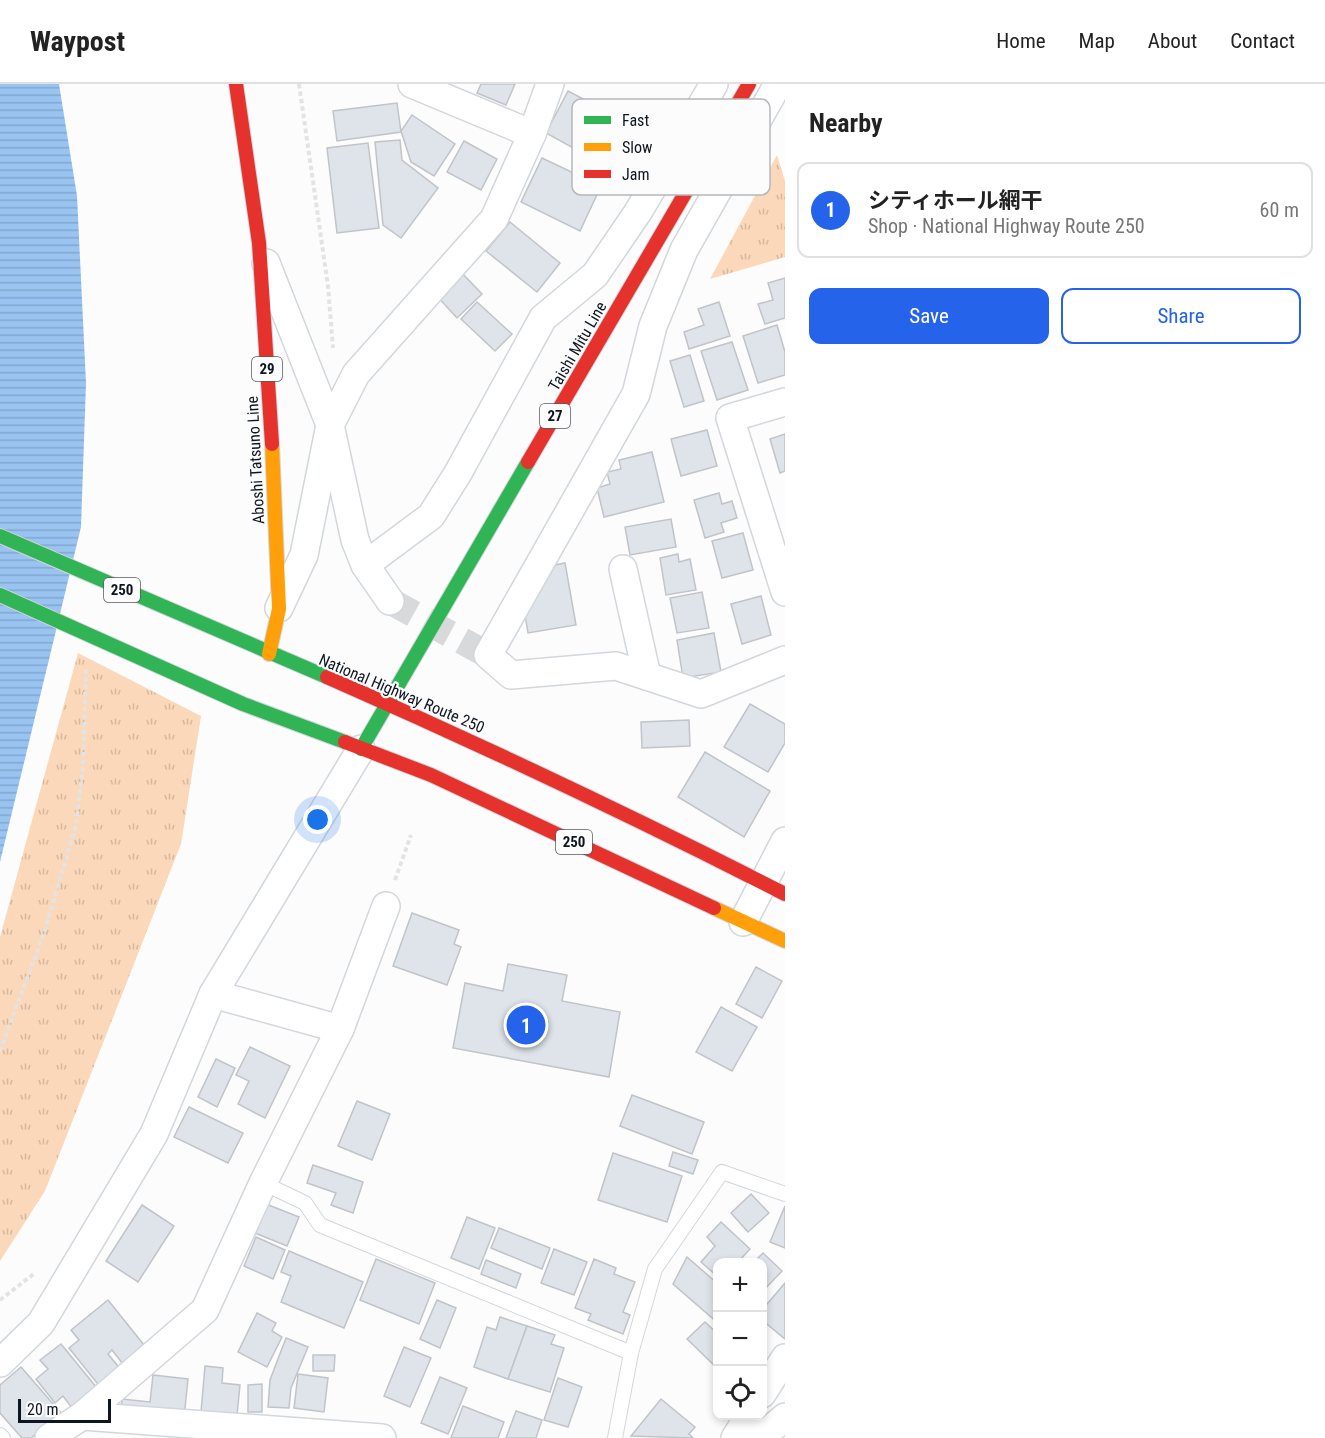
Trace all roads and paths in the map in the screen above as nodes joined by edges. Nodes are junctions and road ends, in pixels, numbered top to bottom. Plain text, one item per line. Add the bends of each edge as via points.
1 (236, 84) edge
2 (299, 84) edge
3 (412, 84) edge
4 (550, 84) edge
5 (714, 84) edge
6 (749, 84) edge
7 (778, 84) edge
8 (705, 99) edge
9 (740, 99) edge
10 (770, 99) edge
11 (532, 134) junction
12 (648, 195) edge
13 (684, 195) edge
14 (715, 195) edge
15 (259, 243) junction
16 (333, 350) dead end
17 (785, 402) edge
18 (330, 425) junction
19 (0, 537) edge
20 (365, 565) junction
21 (623, 569) dead end
22 (785, 592) edge
23 (0, 595) edge
24 (390, 600) tunnel mouth
25 (279, 609) junction
26 (269, 654) junction
27 (785, 660) edge
28 (86, 665) dead end
29 (647, 676) junction
30 (387, 704) junction
31 (361, 749) junction
32 (411, 835) dead end
33 (785, 841) edge
34 (774, 889) edge
35 (386, 906) joint
36 (743, 922) junction
37 (785, 942) edge
38 (213, 994) junction
39 (340, 1029) junction
40 (0, 1051) edge
41 (263, 1183) junction
42 (785, 1194) edge
43 (631, 1353) junction
44 (785, 1358) edge
45 (0, 1363) edge
46 (767, 1386) edge
47 (82, 1416) junction
48 (785, 1417) edge
49 (746, 1420) edge
50 (49, 1438) edge
51 (351, 1438) edge
52 (382, 1438) edge
53 (615, 1438) edge
54 (735, 1438) edge
55 (760, 1438) edge

1 - 15 main road, Aboshi Tatsuno Line / 29
2 - 16 path via 328,286
3 - 11 street
4 - 11 street
5 - 8 street
6 - 9 main road, Taishi Mitu Line / 27
7 - 10 street
11 - 18 street via 494,219 356,374
12 - 20 street via 595,275 543,318 431,516
13 - 30 main road, Taishi Mitu Line / 27
14 - 29 street via 684,250 652,326 636,394 488,655 511,675 616,666
15 - 18 street
15 - 25 main road, Aboshi Tatsuno Line / 29
17 - 22 street via 730,418
18 - 20 street via 355,540
18 - 25 street via 304,555
19 - 26 main road, National Highway Route 250 / 250
20 - 24 street
21 - 29 street
23 - 31 main road, 250 via 243,704
25 - 26 main road, Aboshi Tatsuno Line / 29
26 - 30 main road, National Highway Route 250 / 250
27 - 29 street via 701,694
28 - 40 path via 83,766 76,825 44,933
30 - 31 main road, Taishi Mitu Line / 27
30 - 34 main road, National Highway Route 250 / 250 via 641,820
31 - 36 main road, 250 via 431,775
31 - 38 street
32 - 35 path
33 - 34 street
34 - 36 street
35 - 39 street
36 - 37 main road, 250
38 - 39 street
38 - 45 street via 154,1134 41,1323
39 - 41 street
41 - 43 lane via 305,1203 320,1226
41 - 47 street via 205,1310
42 - 43 lane via 722,1172 655,1269
43 - 53 lane
44 - 46 street
47 - 50 street
47 - 51 street
48 - 55 street
49 - 54 street
51 - 52 street

